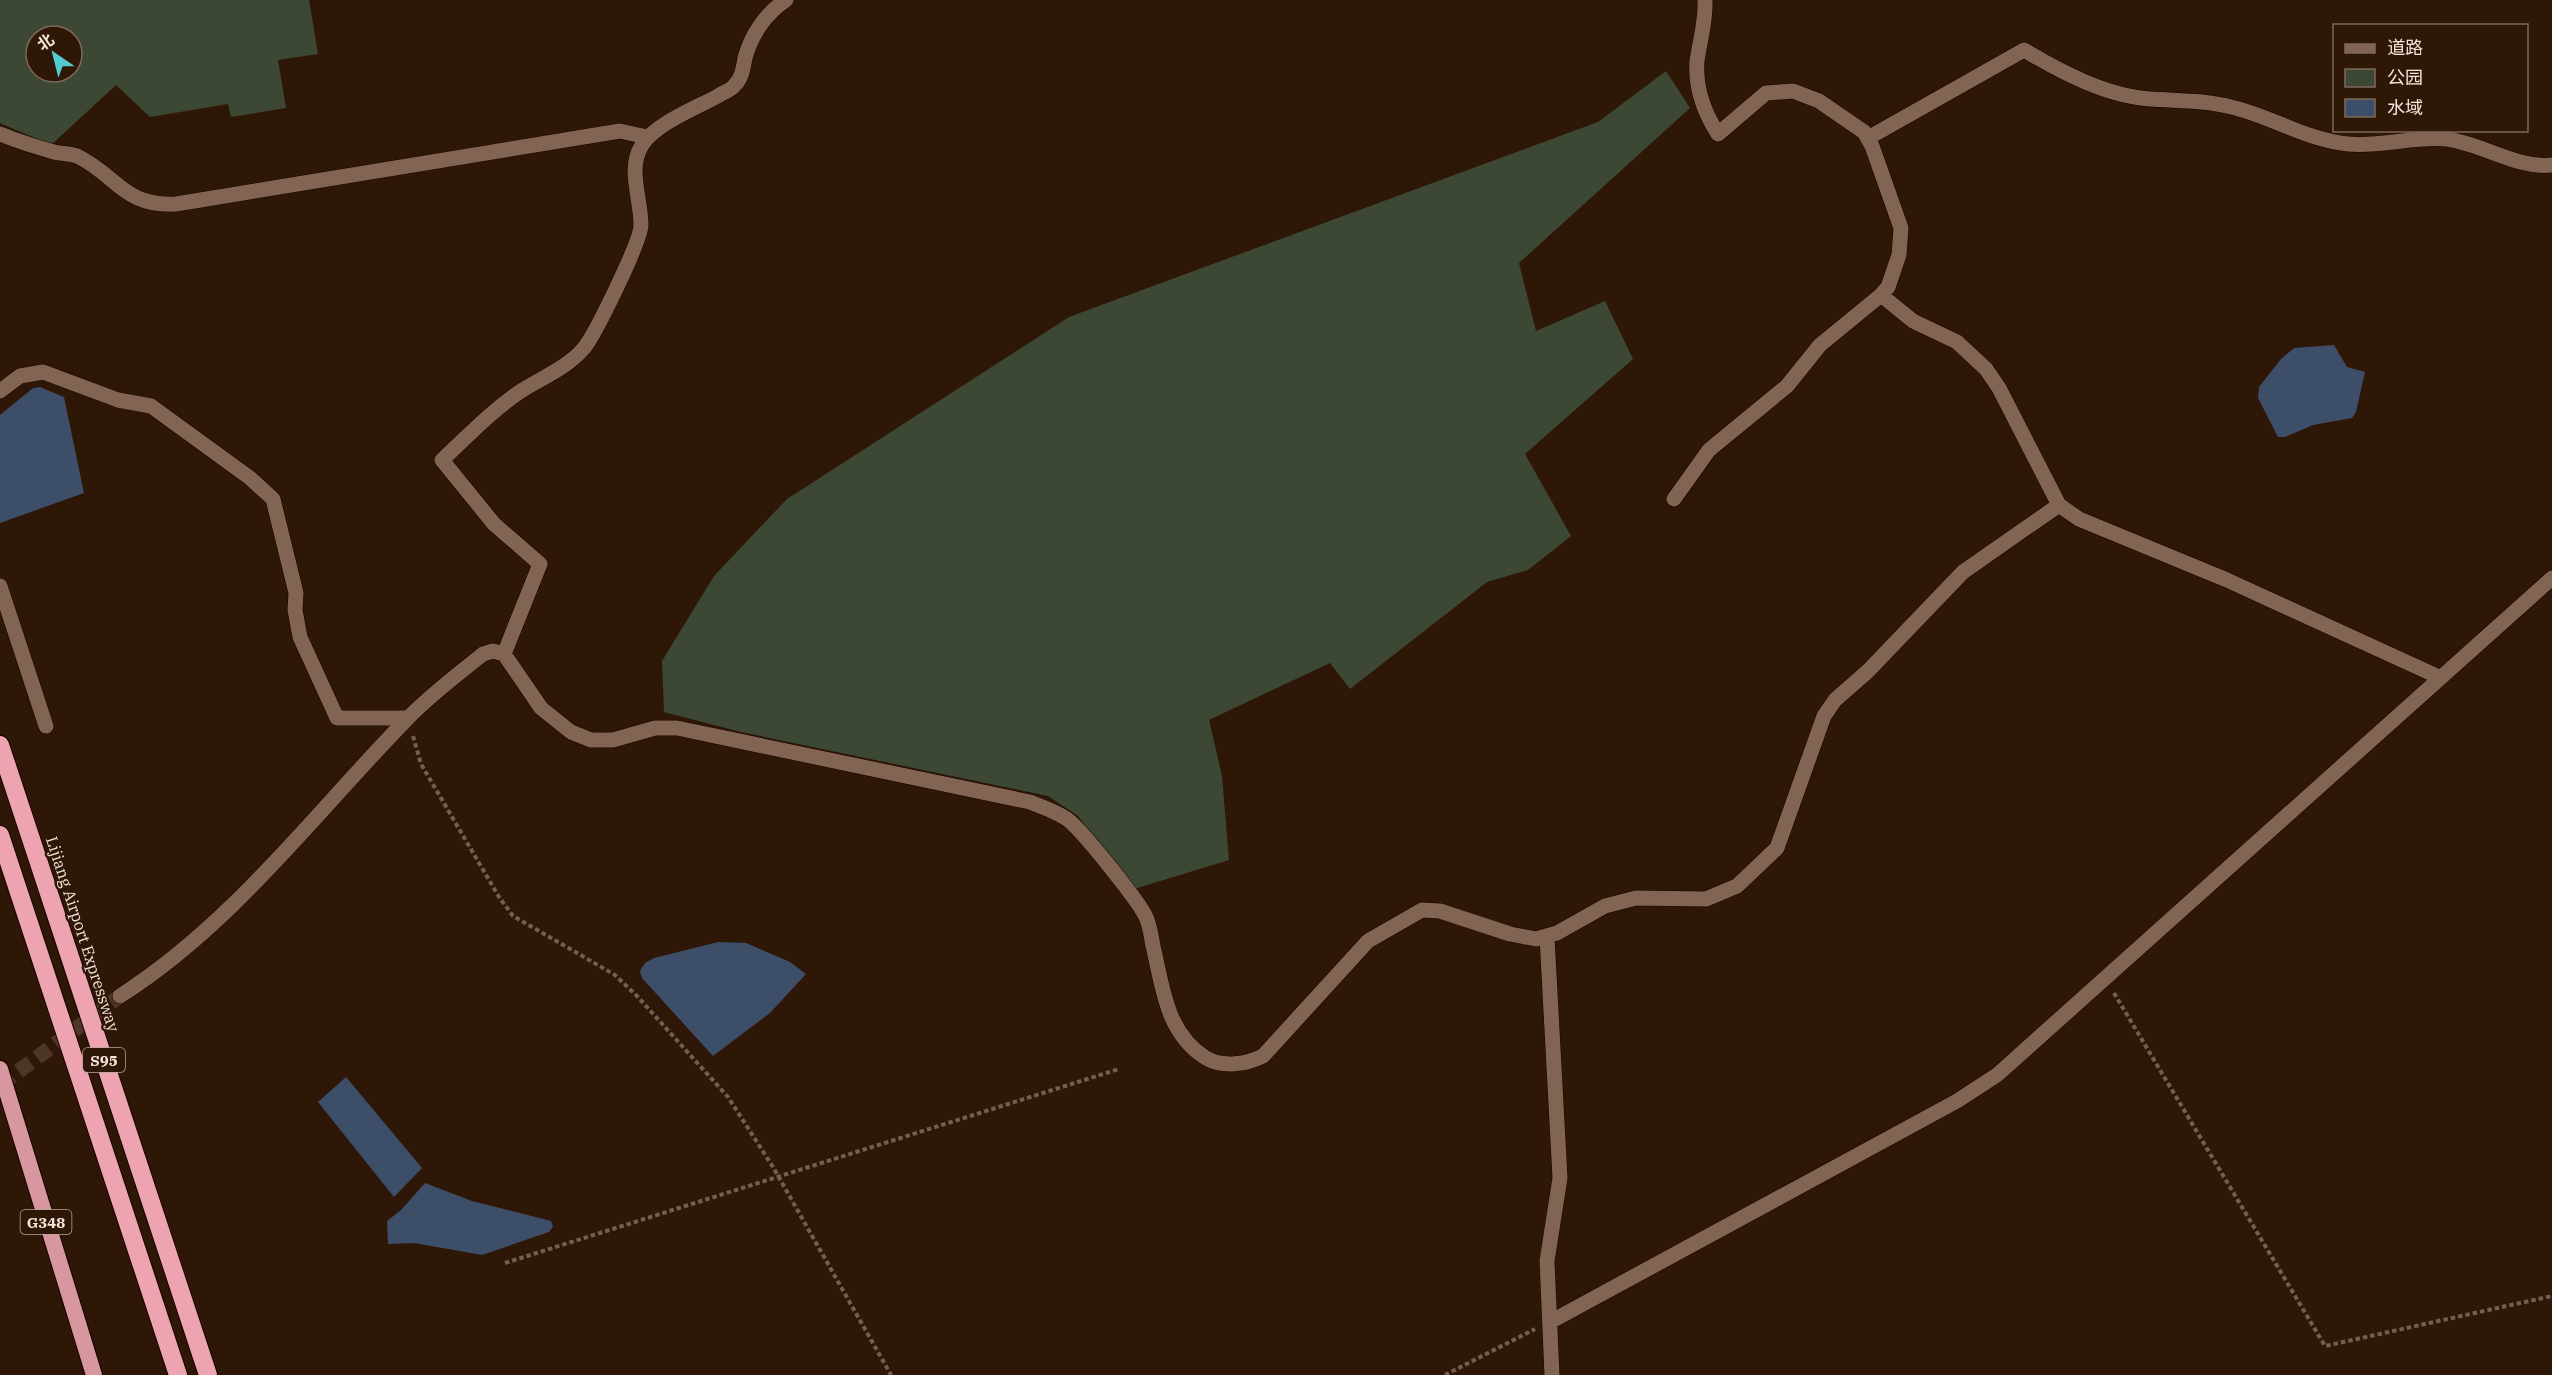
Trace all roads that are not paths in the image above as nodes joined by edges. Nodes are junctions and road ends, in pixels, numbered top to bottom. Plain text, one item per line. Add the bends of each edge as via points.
1 (786, 0) edge
2 (1705, 0) edge
3 (0, 134) edge
4 (648, 137) junction
5 (1868, 138) junction
6 (2552, 165) edge
7 (1881, 295) junction
8 (0, 391) edge
9 (1674, 499) dead end
10 (2059, 505) junction
11 (2552, 579) edge
12 (0, 586) edge
13 (504, 654) junction
14 (2439, 677) junction
15 (408, 718) junction
16 (46, 726) dead end
17 (0, 745) edge
18 (0, 835) edge
19 (1547, 937) junction
20 (120, 996) tunnel mouth
21 (0, 1069) edge
22 (1550, 1322) junction
23 (94, 1375) edge
24 (178, 1375) edge
25 (208, 1375) edge
26 (1552, 1375) edge

1 - 4 street via 758,29 743,73 733,87
2 - 5 street via 1697,76 1703,104 1718,134 1766,93 1793,91 1819,101 1860,128
3 - 4 street via 78,157 133,196 158,205 620,130
4 - 13 street via 634,162 639,236 585,347 490,413 442,460 494,524 540,564
5 - 6 street via 2024,50 2098,86 2149,99 2194,100 2231,107 2324,139 2349,144 2446,139 2532,165
5 - 7 street via 1901,228 1899,255 1888,287
7 - 9 street via 1820,345 1787,386 1709,450
7 - 10 street via 1913,321 1957,342 1986,369
8 - 15 street via 20,376 43,372 118,400 151,406 250,478 273,499 296,593 300,637 337,718
10 - 14 street via 2079,519 2227,580
10 - 19 street via 1963,572 1835,700 1824,716 1777,848 1746,880 1706,899 1636,898 1605,906
11 - 14 street
12 - 16 street
13 - 15 street via 483,654
13 - 19 street via 541,708 571,732 591,741 613,740 655,728 677,728 1030,802 1055,812 1077,829 1144,913 1173,1022 1196,1052 1210,1060 1238,1063 1263,1056 1368,941 1422,910 1440,911 1531,939
14 - 22 street via 2018,1059 1976,1089
15 - 20 street via 310,827 221,917 176,958
17 - 25 highway, Lijiang Airport Expressway / S95
18 - 24 highway, S95
19 - 22 street via 1560,1178 1547,1261
21 - 23 highway, G348
22 - 26 street

